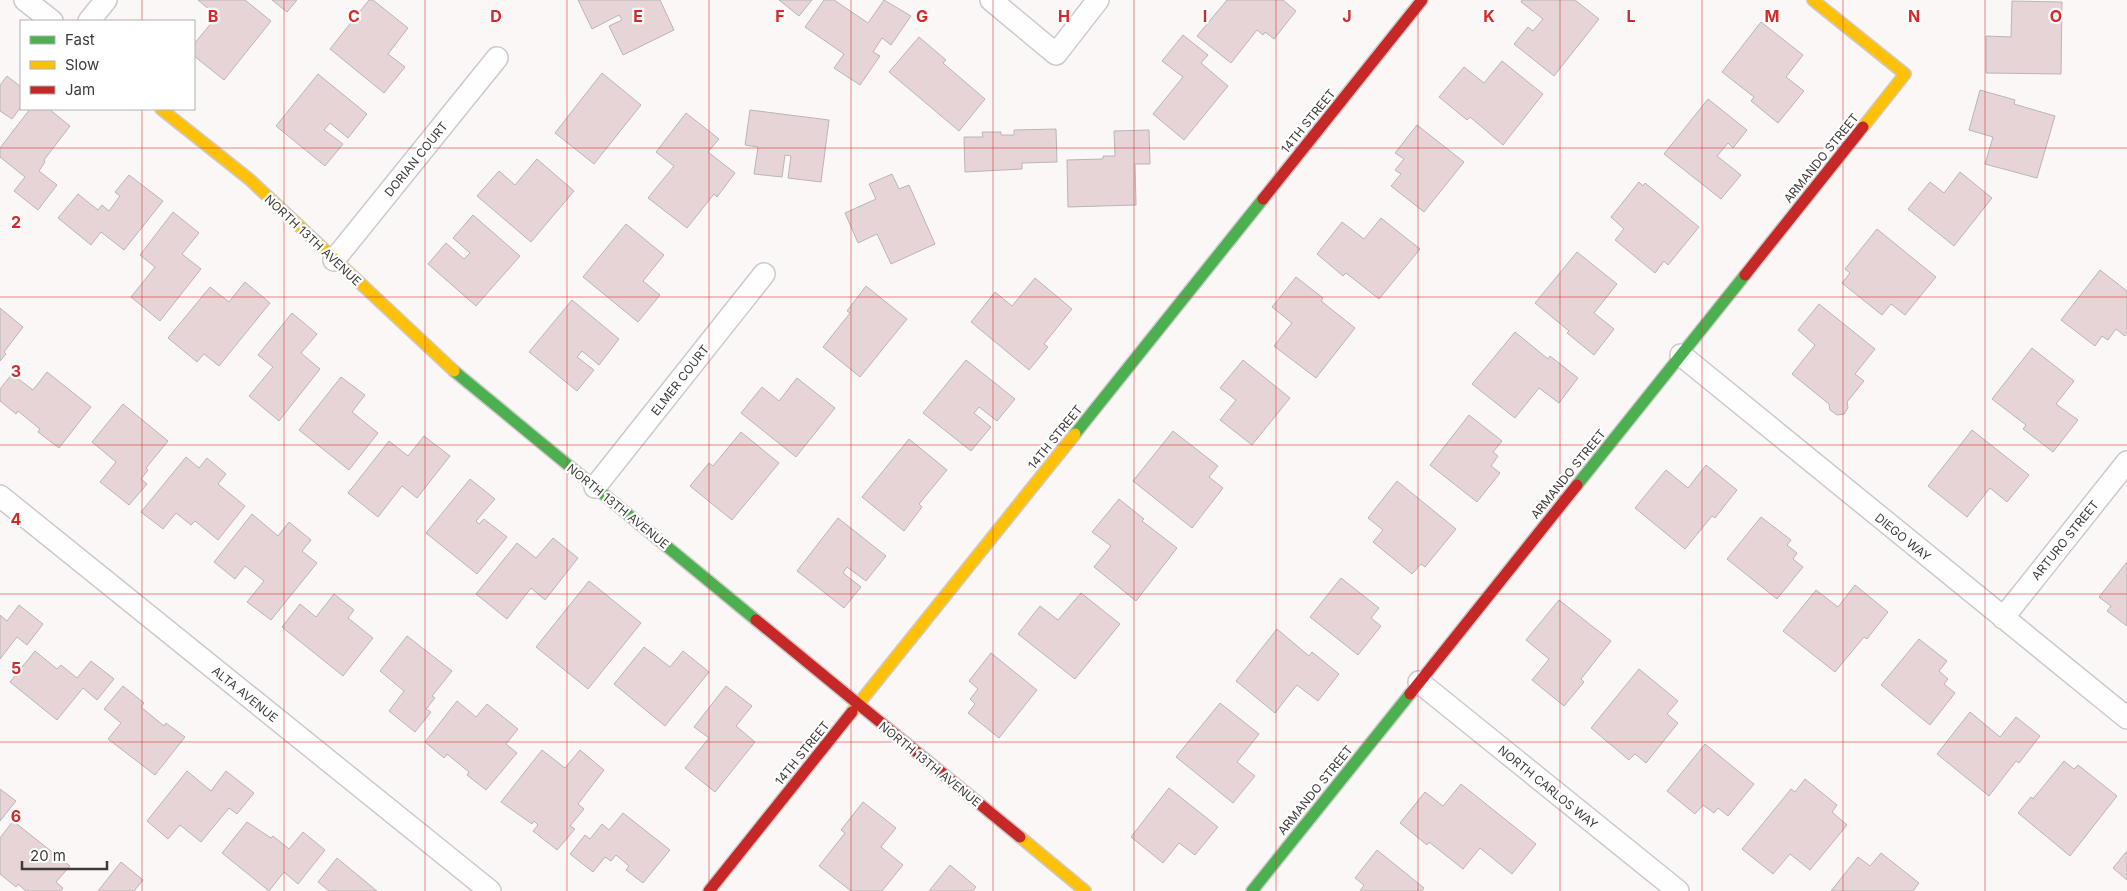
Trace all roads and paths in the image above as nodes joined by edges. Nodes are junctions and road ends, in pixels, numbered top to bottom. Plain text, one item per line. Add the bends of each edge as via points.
1 (25, 0) edge
2 (106, 0) edge
3 (991, 0) edge
4 (1098, 0) edge
5 (1422, 0) edge
6 (1813, 0) edge
7 (51, 20) edge
8 (89, 20) edge
9 (497, 58) dead end
10 (162, 110) edge
11 (334, 260) junction
12 (764, 274) dead end
13 (1681, 355) junction
14 (2127, 462) edge
15 (595, 487) junction
16 (0, 496) edge
17 (2003, 618) junction
18 (1419, 682) junction
19 (859, 704) junction
20 (2127, 718) edge
21 (490, 891) edge
22 (709, 891) edge
23 (1085, 891) edge
24 (1252, 891) edge
25 (1678, 891) edge

1 - 7 street
2 - 8 street
3 - 4 street via 1056,54
5 - 19 street, 14TH STREET
6 - 13 street, ARMANDO STREET via 1906,74
9 - 11 street, DORIAN COURT
10 - 11 street, NORTH 13TH AVENUE via 249,179
11 - 15 street, NORTH 13TH AVENUE via 442,361
12 - 15 street, ELMER COURT
13 - 17 street, DIEGO WAY
13 - 18 street, ARMANDO STREET
14 - 17 street, ARTURO STREET
15 - 19 street, NORTH 13TH AVENUE
16 - 21 street, ALTA AVENUE
17 - 20 street, DIEGO WAY
18 - 24 street, ARMANDO STREET
18 - 25 street, NORTH CARLOS WAY
19 - 22 street, 14TH STREET
19 - 23 street, NORTH 13TH AVENUE

